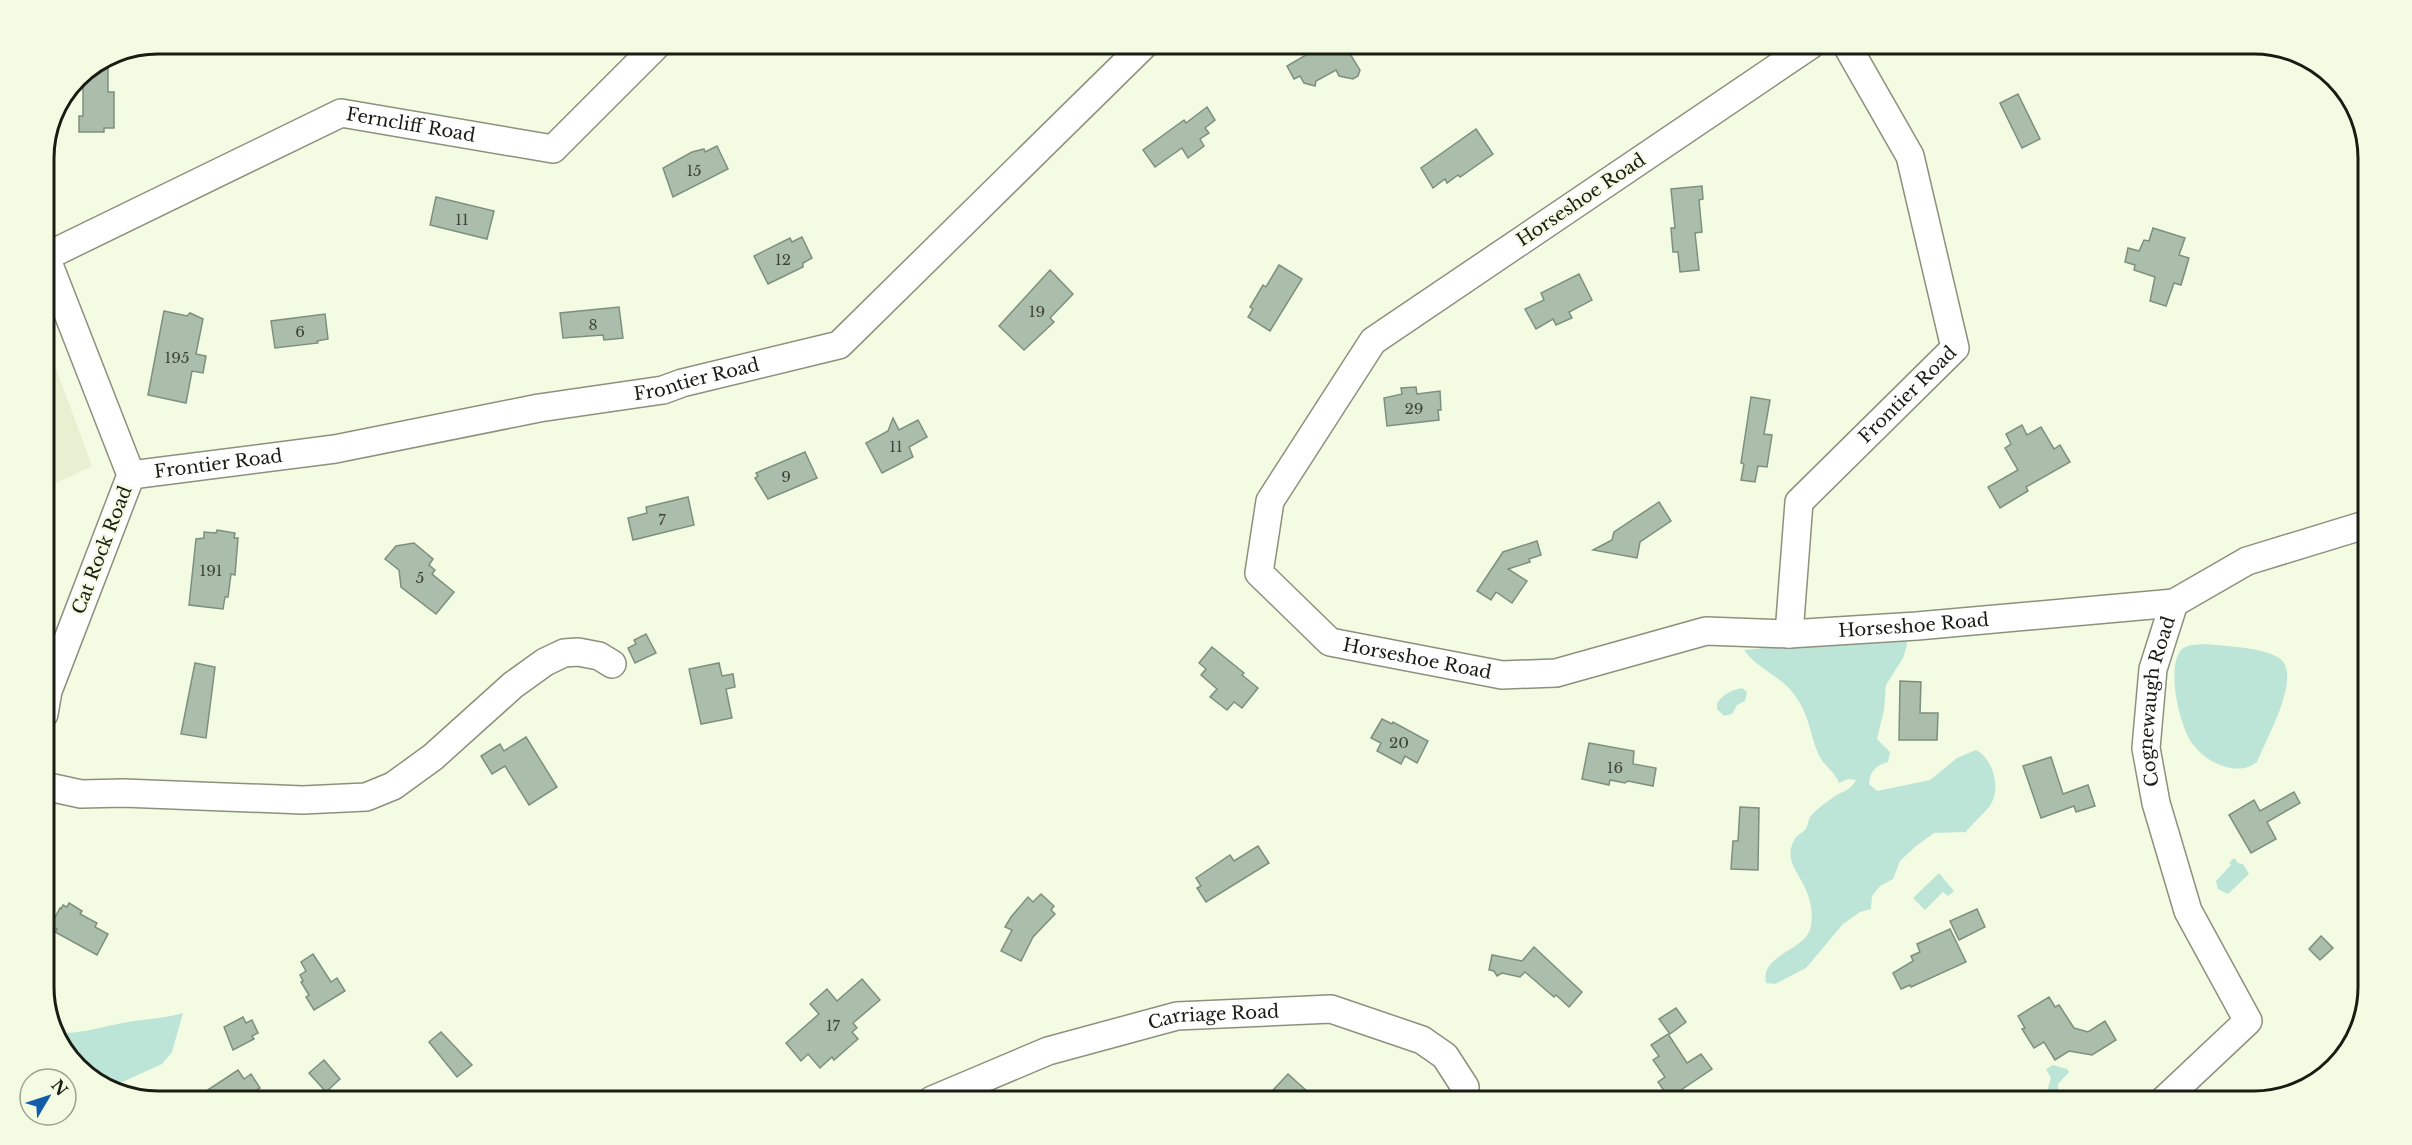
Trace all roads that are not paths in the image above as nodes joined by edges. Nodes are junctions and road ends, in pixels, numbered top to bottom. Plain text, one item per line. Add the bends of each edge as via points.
1 (648, 54) edge
2 (1135, 54) edge
3 (1797, 54) edge
4 (1852, 54) edge
5 (54, 251) edge
6 (54, 278) edge
7 (131, 475) junction
8 (2358, 527) edge
9 (2174, 603) junction
10 (1790, 634) junction
11 (612, 664) dead end
12 (54, 675) edge
13 (54, 788) edge
14 (953, 1091) edge
15 (1464, 1091) edge
16 (2174, 1091) edge

1 - 5 street, Ferncliff Road via 553,149 341,112
2 - 7 street, Frontier Road via 839,345 663,390 539,408 335,449
3 - 10 street, Horseshoe Road via 1373,341 1270,501 1259,573 1330,642 1502,675 1557,673 1706,631
4 - 10 street, Frontier Road via 1910,156 1955,348 1799,502
6 - 7 street, Cat Rock Road
7 - 12 street, Cat Rock Road
8 - 9 street, Cognewaugh Road via 2247,561
9 - 10 street, Horseshoe Road
9 - 16 street, Cognewaugh Road via 2152,669 2146,748 2156,803 2188,910 2248,1021
11 - 13 street via 599,656 578,652 564,653 545,662 513,685 433,758 393,786 366,797 303,800 81,794
14 - 15 street, Carriage Road via 1048,1051 1177,1016 1331,1010 1422,1040 1446,1056

